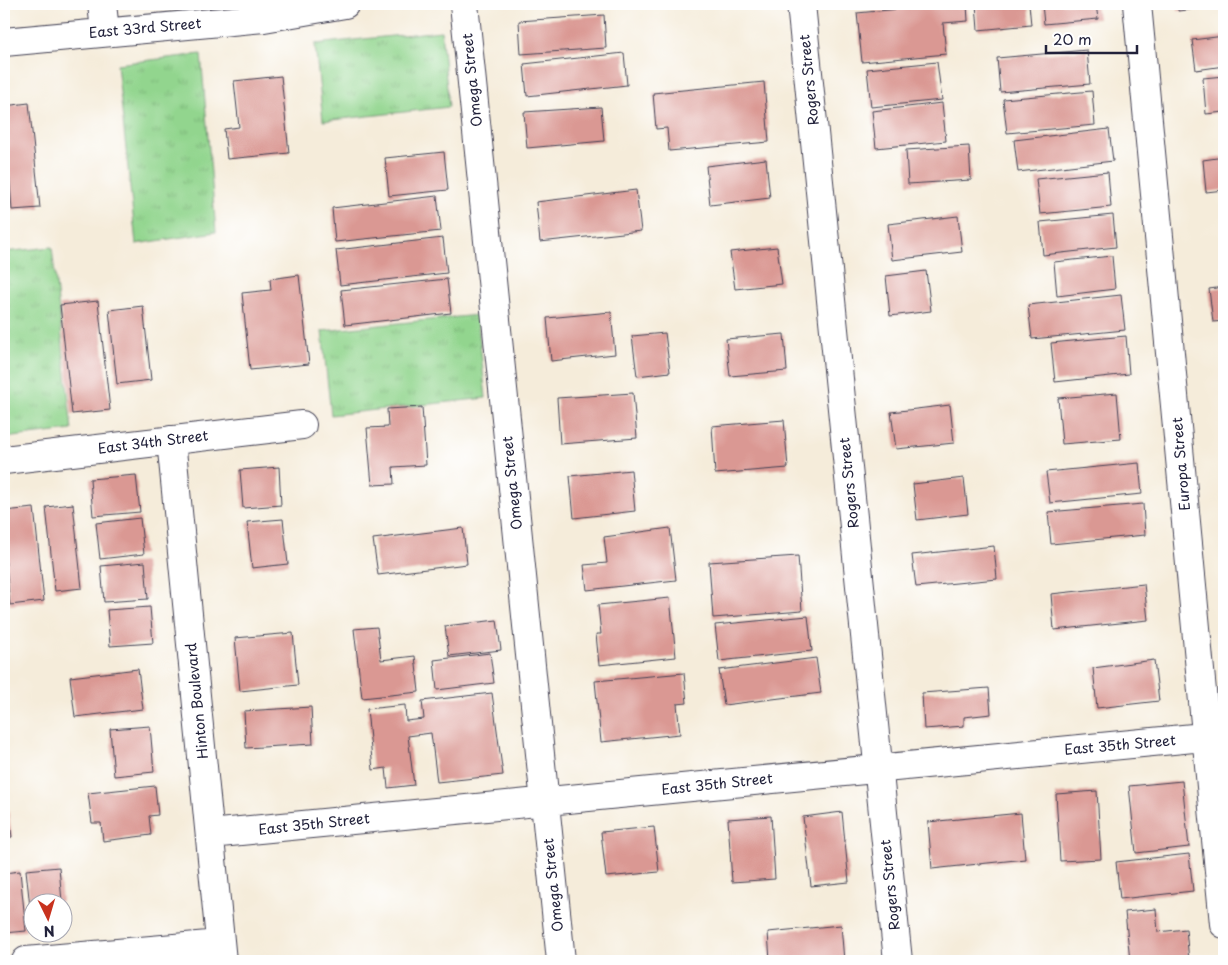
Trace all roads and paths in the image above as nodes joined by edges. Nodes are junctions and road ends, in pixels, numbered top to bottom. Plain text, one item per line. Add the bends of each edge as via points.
1 (102, 4) edge
2 (346, 4) edge
3 (464, 4) edge
4 (801, 4) edge
5 (1137, 4) edge
6 (105, 31) junction
7 (4, 42) edge
8 (302, 425) dead end
9 (171, 440) junction
10 (4, 460) edge
11 (1216, 736) edge
12 (877, 768) junction
13 (544, 801) junction
14 (210, 834) junction
15 (1224, 924) edge
16 (221, 953) edge
17 (26, 961) edge
18 (561, 961) edge
19 (898, 961) edge

1 - 6 street
2 - 6 street, East 33rd Street via 264,18
3 - 13 street, Omega Street
4 - 12 street, Rogers Street
5 - 11 street, Europa Street
6 - 7 street, East 33rd Street
8 - 9 street, East 34th Street
9 - 10 street, East 34th Street
9 - 14 street, Hinton Boulevard
11 - 12 street, East 35th Street
11 - 15 street, Europa Street
12 - 13 street, East 35th Street
12 - 19 street, Rogers Street
13 - 14 street, East 35th Street
13 - 18 street, Omega Street
14 - 16 street, Hinton Boulevard
16 - 17 street

